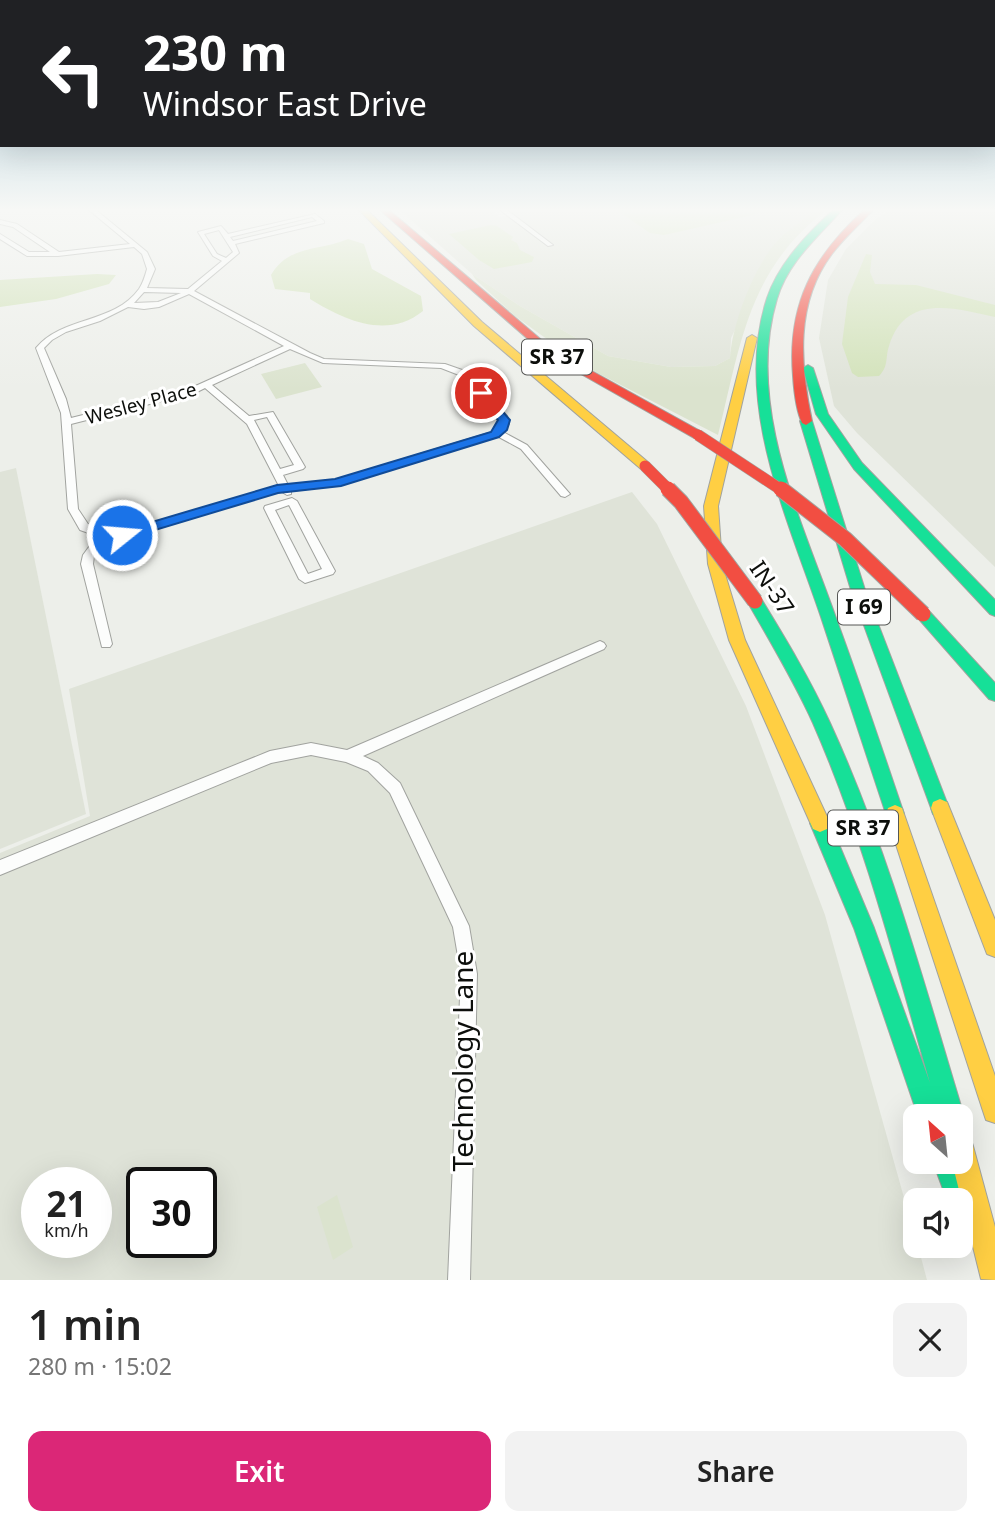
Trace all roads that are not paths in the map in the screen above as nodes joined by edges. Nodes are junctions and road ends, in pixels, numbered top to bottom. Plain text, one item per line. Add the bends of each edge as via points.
1 (150, 270) edge
2 (214, 270) edge
3 (423, 270) edge
4 (453, 270) edge
5 (785, 270) edge
6 (816, 270) edge
7 (819, 270) edge
8 (143, 290) junction
9 (188, 291) junction
10 (126, 305) junction
11 (768, 312) junction
12 (290, 346) junction
13 (207, 385) junction
14 (248, 419) junction
15 (66, 422) junction
16 (498, 433) junction
17 (277, 473) junction
18 (285, 487) junction
19 (565, 494) dead end
20 (292, 501) junction
21 (104, 535) junction
22 (995, 610) edge
23 (106, 644) dead end
24 (600, 646) dead end
25 (995, 694) edge
26 (348, 756) junction
27 (0, 868) edge
28 (995, 946) edge
29 (926, 1104) edge
30 (948, 1104) edge
31 (995, 1111) edge
32 (968, 1174) edge
33 (973, 1231) edge
34 (459, 1280) edge
35 (993, 1280) edge

1 - 8 street
2 - 9 street
3 - 30 highway, IN-37 / SR 37, bridge via 512,354 645,466 681,502 755,601 790,658 841,769
4 - 25 highway, SR 37, bridge via 548,351 761,473 830,523 876,564
5 - 11 highway, I 69
6 - 28 highway, I 69 via 799,316 796,377 803,420 856,586
7 - 22 highway via 801,333 822,414 873,483
8 - 9 street
8 - 10 street
9 - 10 street via 164,305
9 - 12 street
10 - 15 street via 41,345
11 - 29 highway via 750,344 710,506 718,587 743,658 843,875
11 - 31 highway, I 69 via 761,366 773,447
12 - 13 street, Wesley Place
12 - 16 street via 323,361 458,370 502,416 504,424
13 - 14 street
13 - 15 street, Wesley Place
14 - 17 street
14 - 17 street via 270,414 300,467
15 - 21 street via 73,509 84,527
16 - 18 street via 336,483
16 - 19 street via 524,447
17 - 18 street
18 - 20 street
18 - 21 street via 122,535
20 - 20 street via 329,571 305,579 269,508
21 - 23 street via 87,565
24 - 26 street
26 - 27 street, Technology Lane via 311,749 270,757
26 - 34 street, Technology Lane via 373,767 395,789 461,926 467,951
32 - 35 highway
33 - 35 highway

